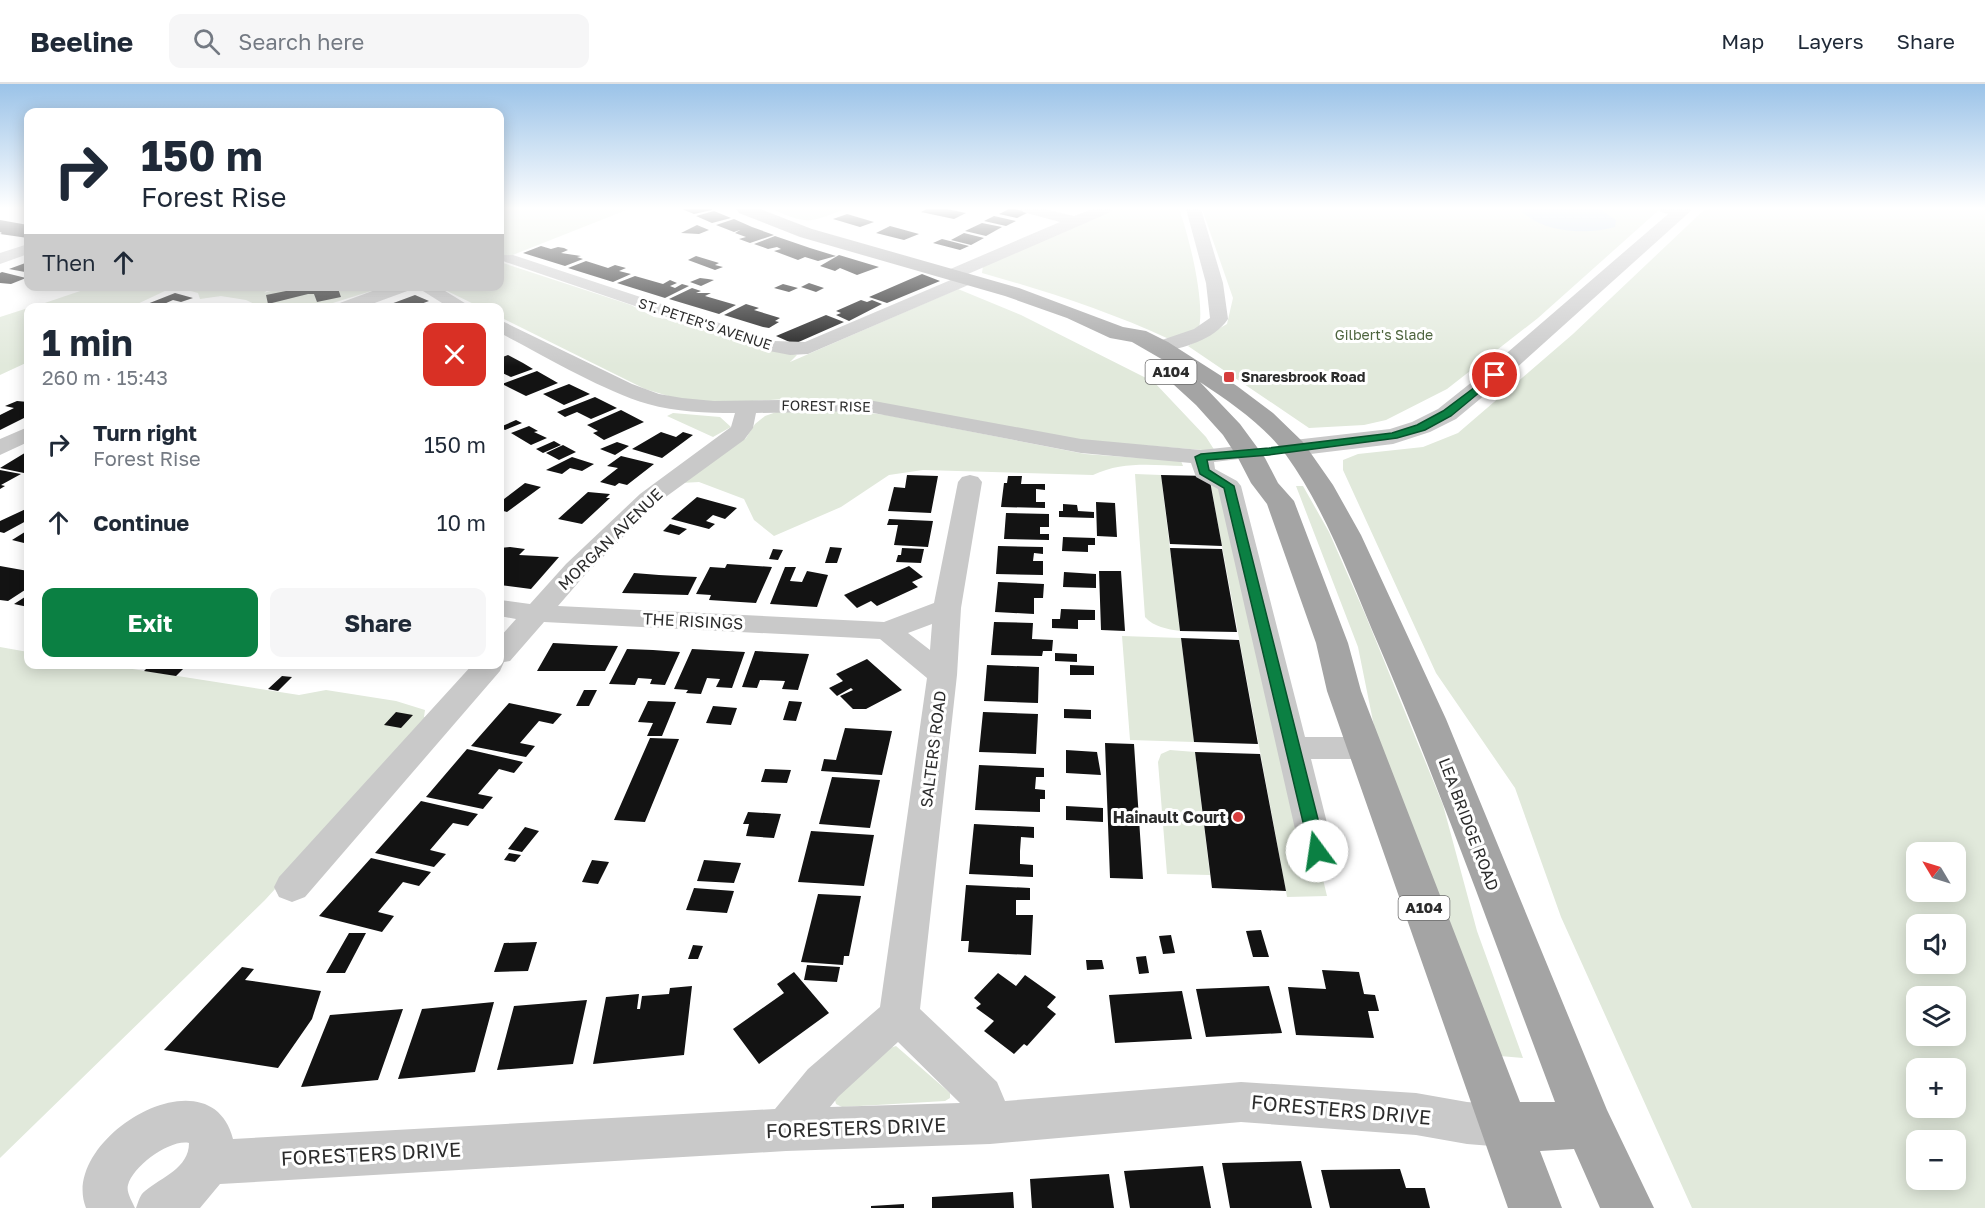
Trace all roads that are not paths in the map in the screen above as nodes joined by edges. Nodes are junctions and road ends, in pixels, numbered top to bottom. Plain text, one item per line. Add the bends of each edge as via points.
1 (511, 261) edge
2 (906, 261) edge
3 (992, 261) edge
4 (1208, 261) edge
5 (1620, 261) edge
6 (960, 277) junction
7 (390, 291) edge
8 (432, 291) edge
9 (357, 303) edge
10 (455, 303) edge
11 (504, 328) edge
12 (1118, 333) junction
13 (526, 339) junction
14 (504, 347) edge
15 (1160, 347) junction
16 (747, 407) junction
17 (24, 436) edge
18 (0, 448) edge
19 (1271, 450) junction
20 (1201, 457) junction
21 (970, 482) dead end
22 (947, 608) junction
23 (504, 609) edge
24 (536, 613) junction
25 (886, 631) junction
26 (504, 649) edge
27 (486, 669) edge
28 (942, 675) junction
29 (1292, 748) junction
30 (1365, 748) junction
31 (1317, 851) dead end
32 (292, 887) dead end
33 (899, 1016) junction
34 (990, 1123) junction
35 (1588, 1124) junction
36 (1504, 1126) junction
37 (786, 1130) junction
38 (208, 1163) junction
39 (112, 1208) edge
40 (159, 1208) edge
41 (1535, 1208) edge
42 (1627, 1208) edge

1 - 6 street, ST. PETER'S AVENUE via 790,350 808,348
2 - 6 main road, A104
3 - 6 street, ST. PETER'S AVENUE
4 - 15 street via 1219,319 1195,336
5 - 19 street via 1447,414 1393,436
6 - 12 main road, A104 via 1034,299
7 - 9 street
8 - 10 street
11 - 13 street, FOREST RISE
12 - 15 main road, A104 via 1138,336
12 - 19 main road, A104 via 1122,340 1190,387 1230,428
13 - 14 street
13 - 16 street, FOREST RISE via 654,399
15 - 19 main road, A104 via 1263,418
16 - 20 street, FOREST RISE via 863,405 1081,447
16 - 24 street, MORGAN AVENUE via 742,428 736,435 648,499
17 - 18 street
19 - 20 street, FOREST RISE
19 - 30 main road, A104 via 1267,489 1280,501
19 - 35 main road, LEA BRIDGE ROAD / A104 via 1319,485 1346,534 1428,719
20 - 29 street via 1204,472 1229,486
21 - 22 street, SALTERS ROAD
22 - 25 street, THE RISINGS
22 - 28 street, SALTERS ROAD
23 - 24 street, THE RISINGS
24 - 25 street, THE RISINGS
24 - 26 street, MORGAN AVENUE
25 - 28 street
27 - 32 street
28 - 33 street, SALTERS ROAD
29 - 30 street
29 - 31 street
30 - 36 main road, A104
33 - 34 street via 982,1096
33 - 37 street via 823,1083
34 - 36 street, FORESTERS DRIVE via 1241,1102 1416,1114
34 - 37 street, FORESTERS DRIVE
35 - 36 main road
35 - 42 main road, LEA BRIDGE ROAD / A104
36 - 41 main road, A104
37 - 38 street, FORESTERS DRIVE
38 - 39 street via 213,1148 210,1133 195,1122 183,1121 148,1133 137,1140 107,1177 105,1198
38 - 40 street via 188,1189

